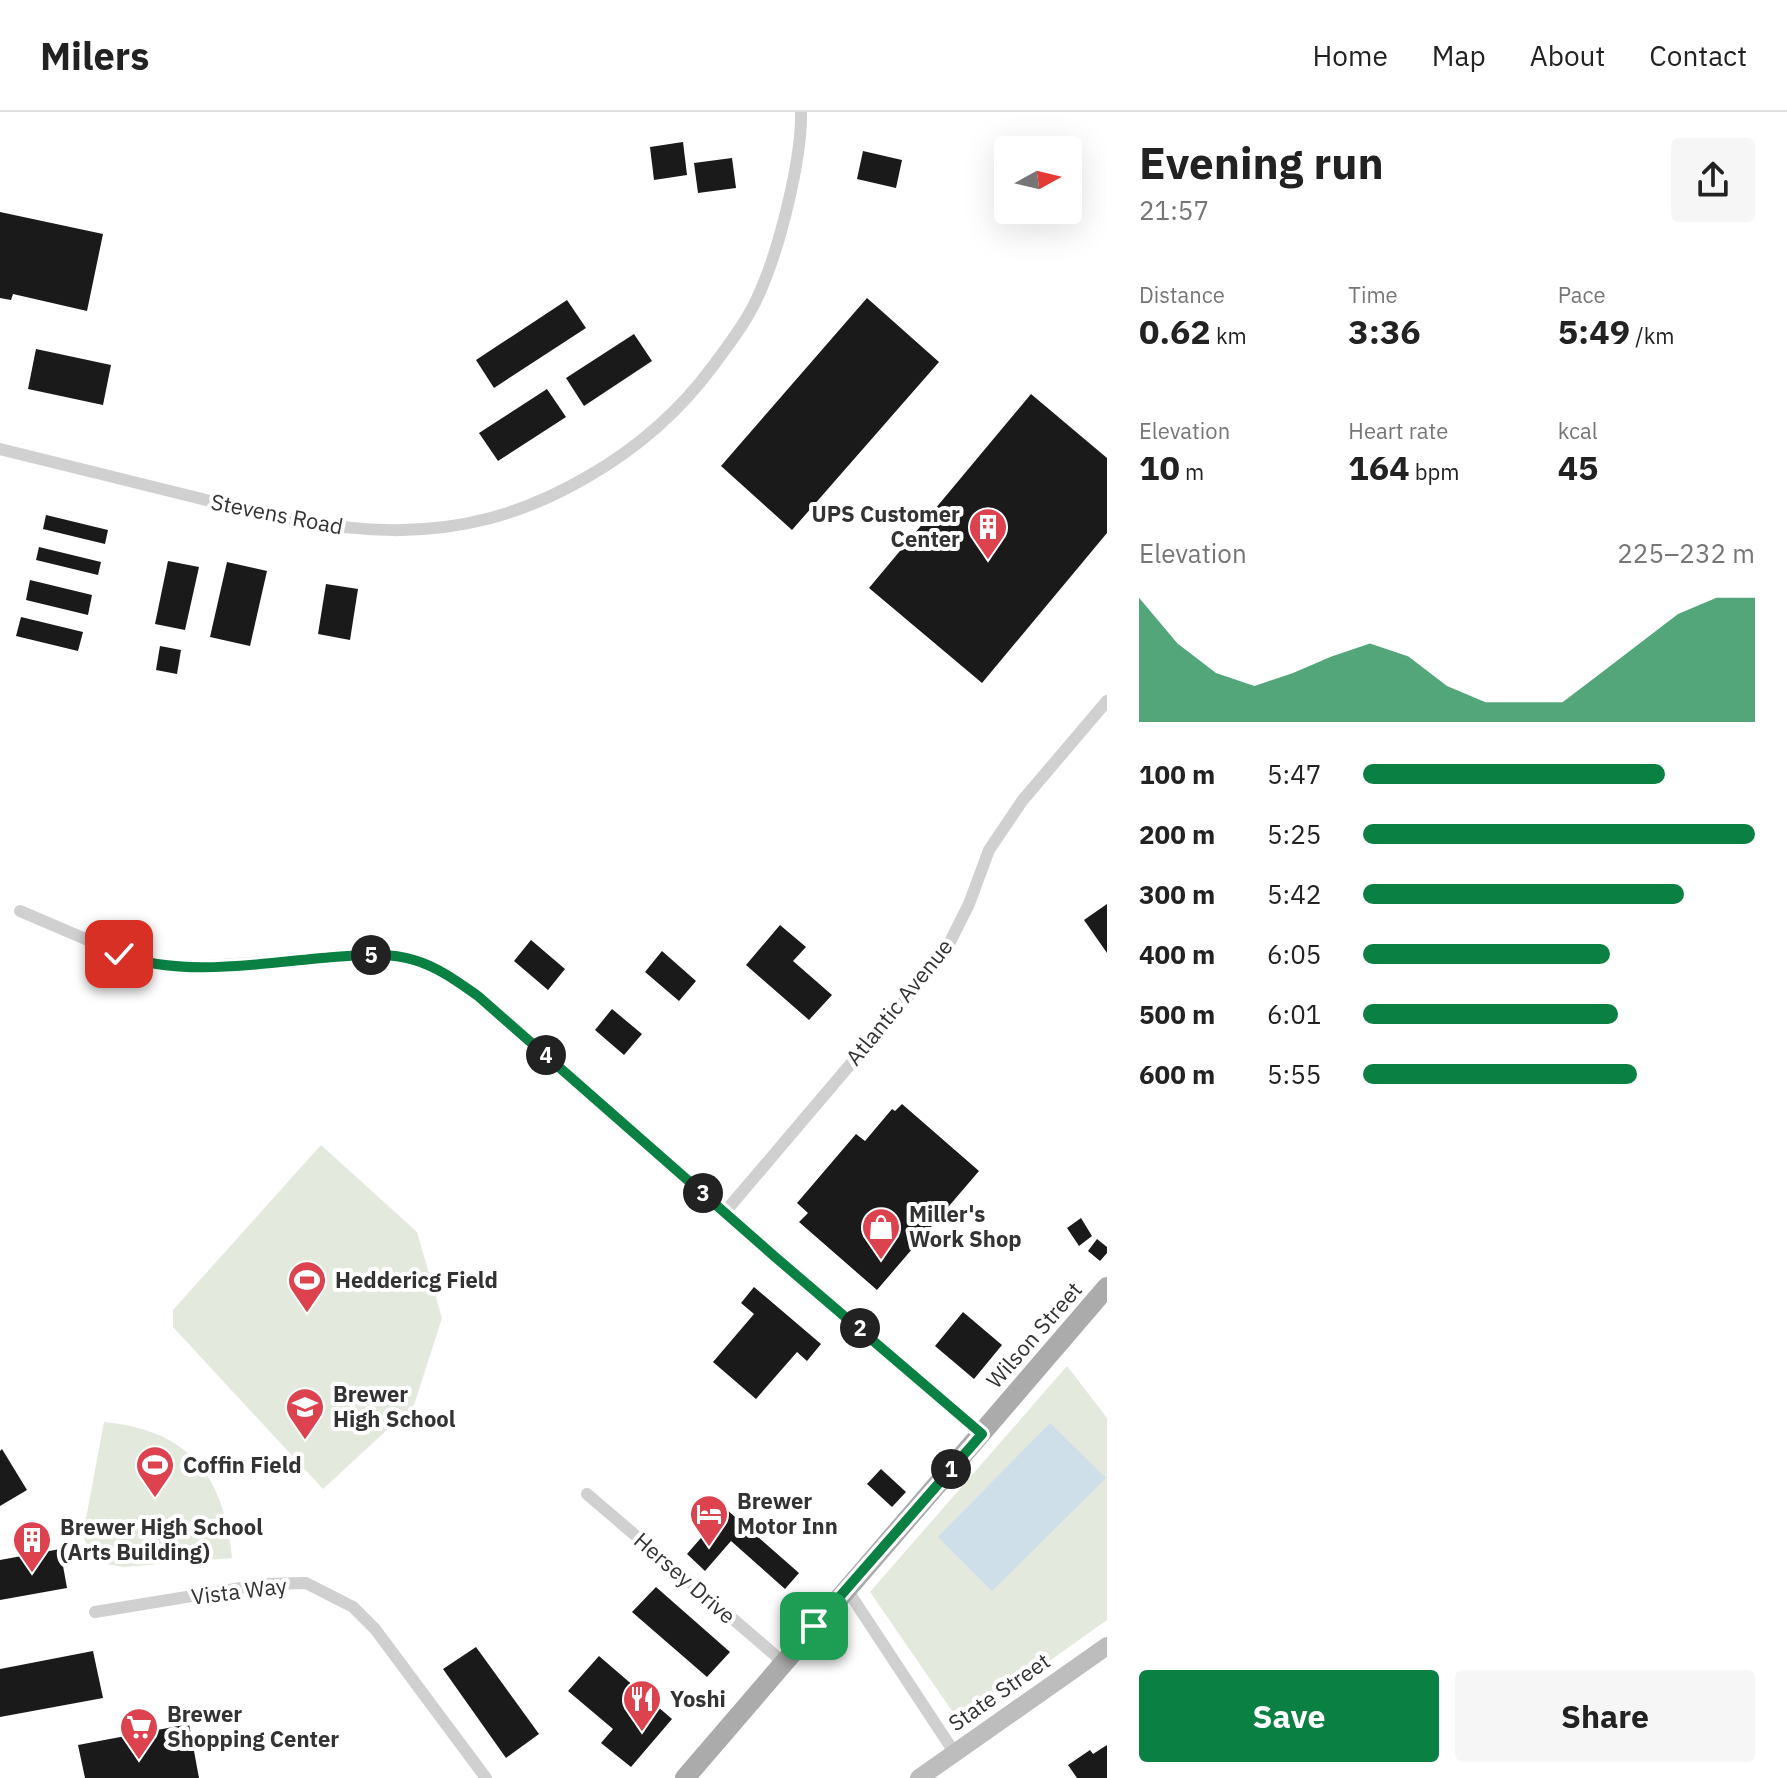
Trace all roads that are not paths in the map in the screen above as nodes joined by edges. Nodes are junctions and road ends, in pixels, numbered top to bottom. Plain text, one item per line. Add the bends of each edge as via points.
1 (801, 112) edge
2 (0, 449) edge
3 (1107, 701) edge
4 (20, 911) dead end
5 (725, 1212) junction
6 (1107, 1287) edge
7 (982, 1434) junction
8 (587, 1494) dead end
9 (846, 1588) junction
10 (95, 1612) dead end
11 (1107, 1646) edge
12 (783, 1662) junction
13 (954, 1752) junction
14 (486, 1778) edge
15 (685, 1778) edge
16 (919, 1778) edge

1 - 2 street, Stevens Road via 778,235 759,295 730,343 672,413 620,457 529,506 450,528 342,529 292,522
3 - 5 street, Atlantic Avenue via 1022,801 989,850 944,954
4 - 5 street via 144,964 178,968 380,954 445,973
5 - 7 street
6 - 7 main road, Wilson Street
7 - 9 main road, Wilson Street
8 - 12 street, Hersey Drive
9 - 12 main road, Wilson Street
9 - 13 street
10 - 14 street, Vista Way via 265,1584 306,1583 353,1607 375,1629
11 - 13 main road, State Street
12 - 15 main road, Wilson Street
13 - 16 main road, State Street

